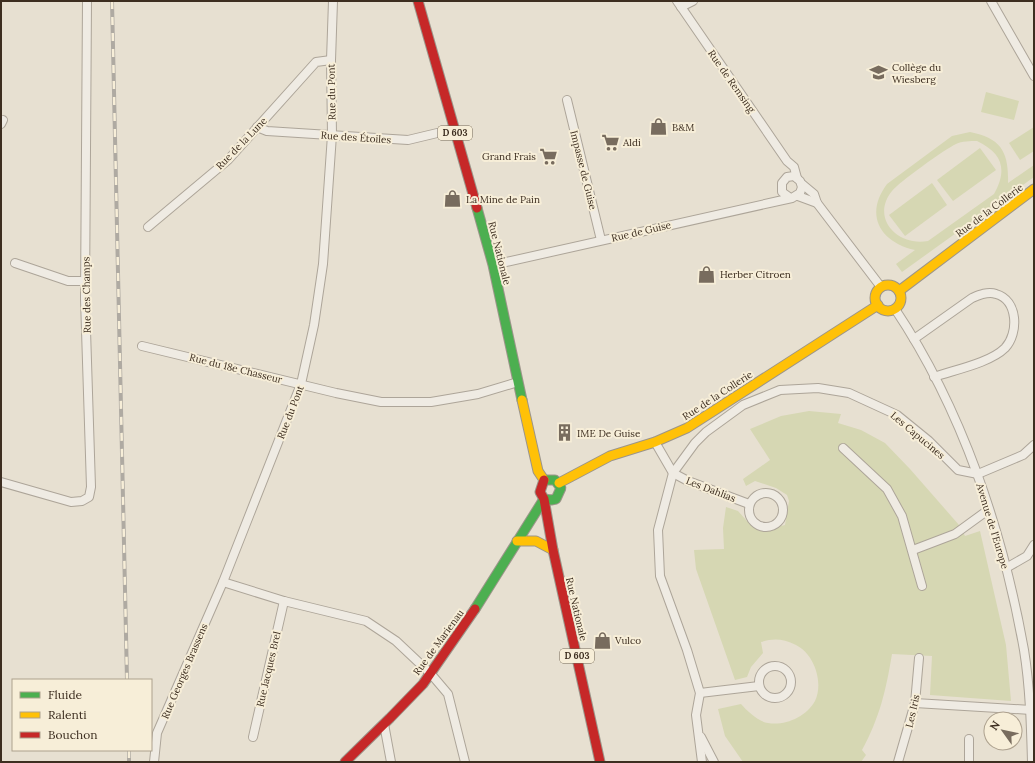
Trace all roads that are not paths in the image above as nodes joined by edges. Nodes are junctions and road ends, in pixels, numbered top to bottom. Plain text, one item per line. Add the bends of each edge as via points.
1 (87, 1) edge
2 (332, 1) edge
3 (418, 1) edge
4 (693, 1) edge
5 (991, 1) edge
6 (679, 4) edge
7 (330, 60) junction
8 (1034, 76) edge
9 (567, 100) dead end
10 (258, 127) junction
11 (454, 129) junction
12 (332, 135) junction
13 (788, 161) junction
14 (787, 177) junction
15 (800, 181) junction
16 (1034, 189) edge
17 (798, 196) junction
18 (789, 197) junction
19 (817, 203) junction
20 (148, 227) dead end
21 (601, 240) junction
22 (15, 263) dead end
23 (493, 264) junction
24 (86, 281) junction
25 (881, 287) junction
26 (899, 291) junction
27 (878, 305) junction
28 (896, 309) junction
29 (914, 339) junction
30 (142, 346) dead end
31 (934, 377) junction
32 (518, 382) junction
33 (301, 384) junction
34 (655, 442) junction
35 (1034, 445) edge
36 (843, 448) dead end
37 (672, 472) junction
38 (978, 474) junction
39 (544, 480) junction
40 (1, 482) edge
41 (559, 483) junction
42 (557, 498) junction
43 (544, 499) junction
44 (749, 504) junction
45 (988, 510) junction
46 (550, 530) junction
47 (517, 541) junction
48 (1034, 546) edge
49 (553, 550) junction
50 (913, 550) junction
51 (1006, 568) junction
52 (223, 582) junction
53 (922, 586) dead end
54 (284, 601) junction
55 (919, 658) dead end
56 (431, 674) junction
57 (759, 686) junction
58 (700, 694) junction
59 (915, 703) junction
60 (1030, 710) junction
61 (384, 724) junction
62 (696, 728) junction
63 (253, 737) dead end
64 (969, 740) dead end
65 (154, 762) edge
66 (345, 762) edge
67 (391, 762) edge
68 (465, 762) edge
69 (600, 762) edge
70 (702, 762) edge
71 (714, 762) edge
72 (898, 762) edge
73 (969, 762) edge
74 (1032, 762) edge

1 - 24 street, Rue des Champs
2 - 7 street, Rue du Pont
3 - 11 street, Rue Nationale / D 603
4 - 6 street
5 - 8 street
6 - 13 street, Rue de Remsing
7 - 10 street, Rue de la Lune via 316,62
7 - 12 street, Rue du Pont
9 - 21 street, Impasse de Guise
10 - 12 street, Rue des Étoiles via 267,131
10 - 20 street, Rue de la Lune via 228,160
11 - 12 street, Rue des Étoiles via 408,140
11 - 23 street, Rue Nationale / D 603
12 - 33 street, Rue du Pont via 323,264 314,325
13 - 14 street
13 - 15 street, Rue de Remsing via 794,167
14 - 15 street
14 - 18 street via 781,187 784,195
15 - 17 street via 802,191
15 - 19 street, Rue de Remsing via 814,194
16 - 26 street, Rue de la Collerie
17 - 18 street
17 - 19 street
18 - 21 street, Rue de Guise
19 - 25 street, Rue de Remsing
21 - 23 street, Rue de Guise
22 - 24 street, Rue des Champs via 68,281
23 - 32 street, Rue Nationale / D 603
24 - 40 street, Rue des Champs via 91,487 89,497 71,502
25 - 26 street via 891,285
25 - 27 street via 876,296
26 - 28 street via 901,300
27 - 28 street via 886,311
27 - 34 street, Rue de la Collerie via 687,428
28 - 29 street, Avenue de l'Europe
29 - 31 street, Avenue de l'Europe
29 - 31 street via 983,293 995,293 1006,299 1013,312 1015,325 1012,337 1005,348 989,358
30 - 33 street, Rue du 18e Chasseur
31 - 38 street, Avenue de l'Europe
32 - 33 street, Rue du 18e Chasseur via 478,394 431,402 381,402
32 - 39 street, Rue Nationale / D 603 via 538,471
33 - 52 street, Rue du Pont
34 - 37 street
34 - 41 street, Rue de la Collerie via 610,456
35 - 38 street via 1023,455
36 - 50 street via 887,488 902,516
37 - 38 street, Les Capucines via 706,432 743,405 780,390 818,388 849,392 897,415 958,470
37 - 44 street, Les Dahlias via 688,481
37 - 58 street, Les Capucines via 658,530 660,576
38 - 45 street, Avenue de l'Europe
39 - 41 street via 555,480
39 - 43 street via 540,487
41 - 42 street, Rue Nationale / D 603 via 560,493
42 - 43 street via 552,501
42 - 46 street, Rue Nationale / D 603
43 - 46 street, Rue Nationale / D 603
43 - 47 street, Rue de Marienau
44 - 44 street, Les Dahlias via 759,494 766,492 773,494 781,502 783,510 776,523 760,526 749,514
45 - 50 street via 955,534
45 - 51 street, Avenue de l'Europe
46 - 49 street, Rue Nationale / D 603
47 - 49 street via 536,541
47 - 56 street, Rue de Marienau via 475,610
48 - 51 street via 1027,556
49 - 69 street, Rue Nationale / D 603
50 - 53 street
51 - 60 street, Avenue de l'Europe via 1024,651
52 - 54 street
52 - 65 street, Rue Georges Brassens via 157,733
54 - 56 street via 366,621 396,641
54 - 63 street, Rue Jacques Brel
55 - 59 street, Les Iris
56 - 61 street, Rue de Marienau
56 - 68 street via 448,694
57 - 57 street via 762,672 774,666 786,670 792,679 788,693 781,698 766,696
57 - 58 street
58 - 62 street, Les Capucines
59 - 60 street
59 - 72 street, Les Iris
60 - 74 street, Avenue de l'Europe
61 - 66 street, Rue de Marienau
61 - 67 street
62 - 70 street, Les Capucines
62 - 71 street
64 - 73 street

